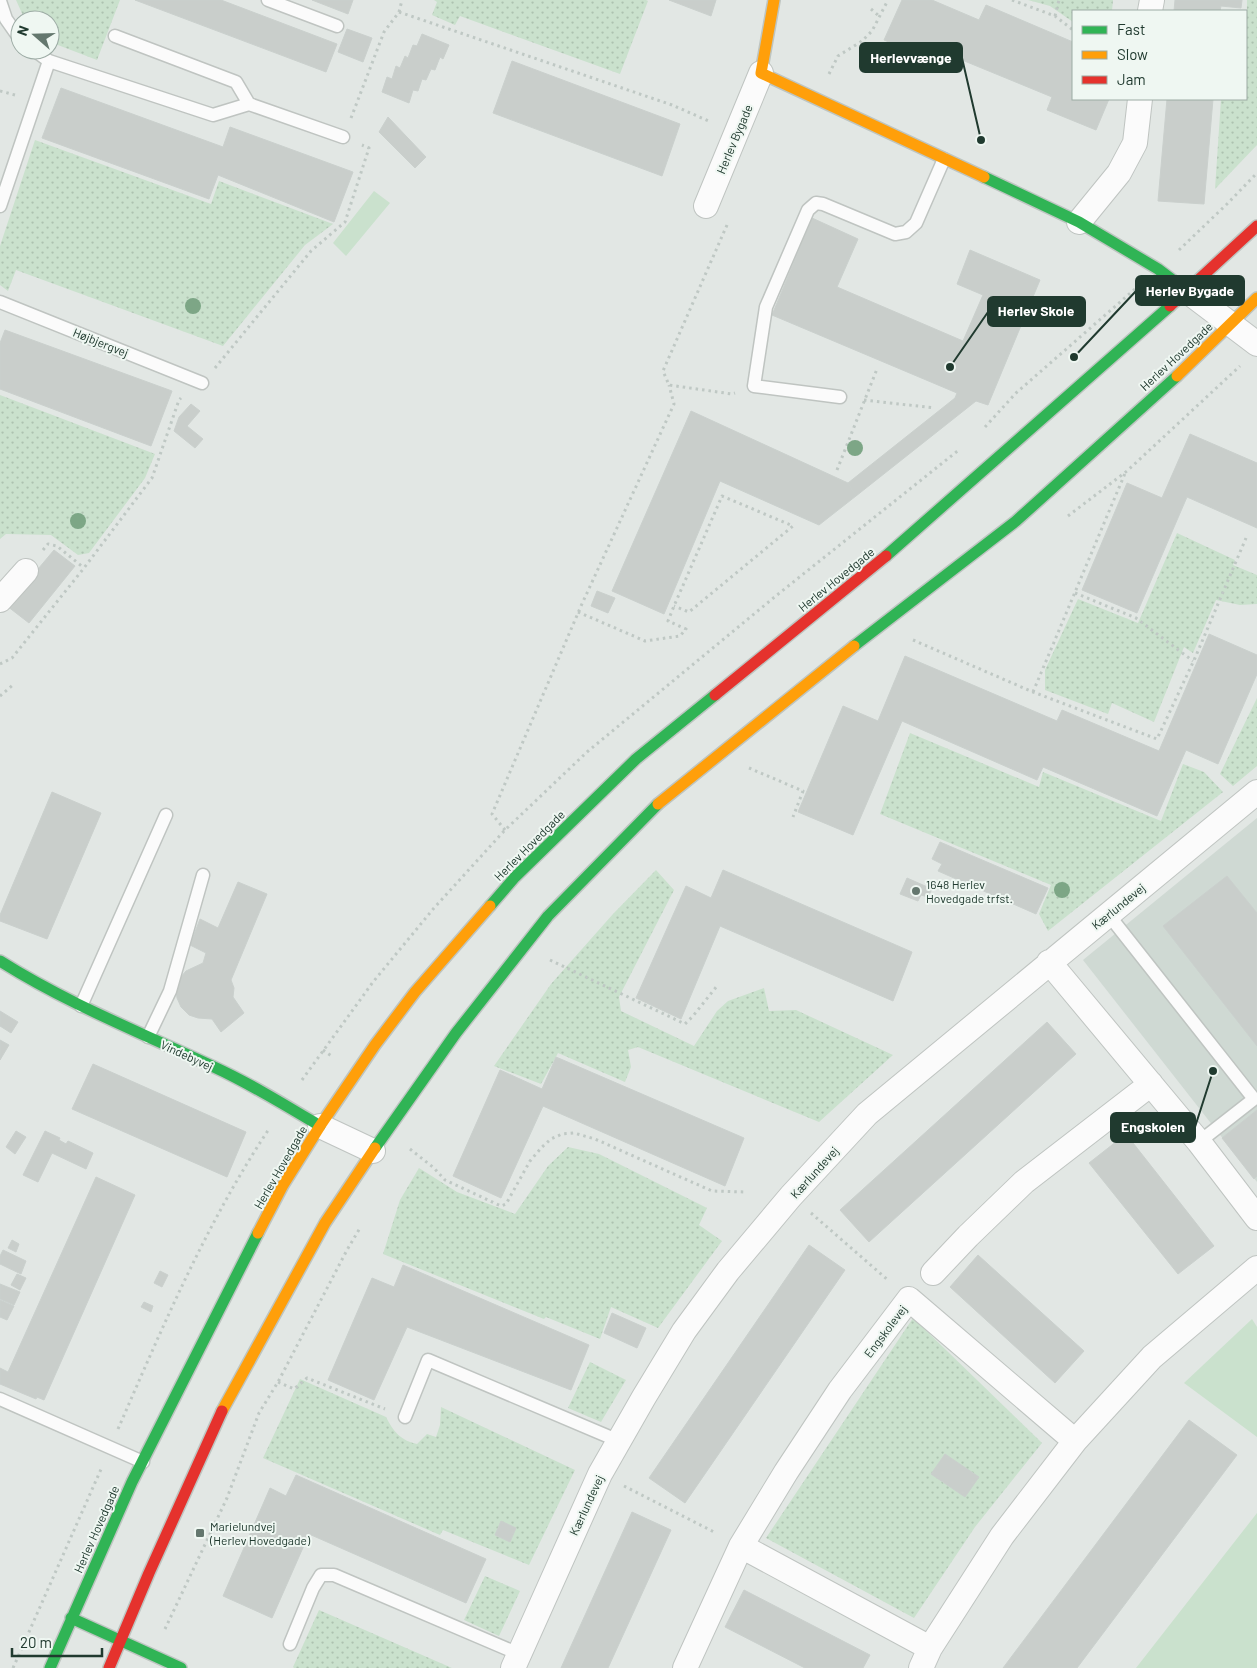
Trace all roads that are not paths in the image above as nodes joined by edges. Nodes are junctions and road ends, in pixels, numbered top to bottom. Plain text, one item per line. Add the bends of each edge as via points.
1 (268, 0) edge
2 (774, 0) edge
3 (0, 1) edge
4 (10, 25) edge
5 (337, 26) dead end
6 (115, 36) dead end
7 (48, 61) joint
8 (762, 73) junction
9 (1140, 100) edge
10 (249, 104) junction
11 (343, 137) road end
12 (944, 159) junction
13 (0, 206) edge
14 (706, 206) road end
15 (1080, 222) junction
16 (1257, 226) edge
17 (1188, 291) junction
18 (1257, 298) edge
19 (0, 302) edge
20 (1231, 324) junction
21 (1251, 353) edge
22 (202, 383) road end
23 (840, 397) road end
24 (26, 571) road end
25 (0, 600) edge
26 (1257, 792) edge
27 (166, 815) dead end
28 (203, 875) dead end
29 (1108, 914) junction
30 (0, 961) edge
31 (1049, 962) junction
32 (81, 1006) junction
33 (148, 1037) junction
34 (1150, 1084) junction
35 (320, 1126) junction
36 (1199, 1142) junction
37 (373, 1151) junction
38 (1257, 1218) edge
39 (1257, 1268) edge
40 (933, 1274) dead end
41 (0, 1399) edge
42 (405, 1417) road end
43 (619, 1441) junction
44 (1075, 1441) junction
45 (143, 1462) junction
46 (742, 1546) junction
47 (71, 1618) junction
48 (122, 1640) junction
49 (290, 1644) dead end
50 (926, 1658) edge
51 (516, 1661) edge
52 (50, 1668) edge
53 (109, 1668) edge
54 (181, 1668) edge
55 (685, 1668) edge

1 - 5 lane
2 - 8 main road, Herlev Bygade
3 - 4 lane
6 - 10 lane via 236,82
7 - 10 lane via 213,115
7 - 13 lane
8 - 12 main road
8 - 14 street, Herlev Bygade
9 - 15 street via 1135,144 1119,173
10 - 11 lane
12 - 15 main road
12 - 23 lane via 916,223 906,232 895,234 824,204 816,203 808,210 766,307 754,386
15 - 17 main road
16 - 17 main road, Herlev Hovedgade
17 - 20 street
17 - 35 main road, Herlev Hovedgade via 887,555 636,759 558,833 515,876 414,992
18 - 20 main road, Herlev Hovedgade
19 - 22 lane, Højbjergvej
20 - 21 street
20 - 37 main road, Herlev Hovedgade via 1016,521 825,668 657,805 548,916 456,1033
24 - 25 street
26 - 29 street, Kærlundevej
27 - 32 lane
28 - 33 lane via 170,991
29 - 31 street, Kærlundevej
29 - 36 lane via 1254,1099
30 - 32 main road, Vindebyvej
31 - 34 street
31 - 43 street, Kærlundevej via 867,1114 792,1196 728,1271 684,1331
32 - 33 main road, Vindebyvej
33 - 35 main road, Vindebyvej via 215,1067
34 - 36 street
34 - 40 street via 1024,1182
35 - 37 street, Vindebyvej
35 - 45 main road, Herlev Hovedgade via 283,1185
36 - 38 street
37 - 48 main road, Herlev Hovedgade via 325,1223 226,1402
39 - 44 street via 1152,1357
41 - 45 lane
42 - 43 lane via 428,1360
43 - 51 street, Kærlundevej via 600,1474
44 - 46 street, Engskolevej via 909,1299 840,1390
44 - 50 street via 1002,1536
45 - 47 main road, Herlev Hovedgade
46 - 50 street
46 - 55 street, Engskolevej
47 - 48 main road
47 - 52 main road, Herlev Hovedgade
48 - 53 main road, Herlev Hovedgade
48 - 54 main road
49 - 51 lane via 313,1588 322,1576 334,1575

